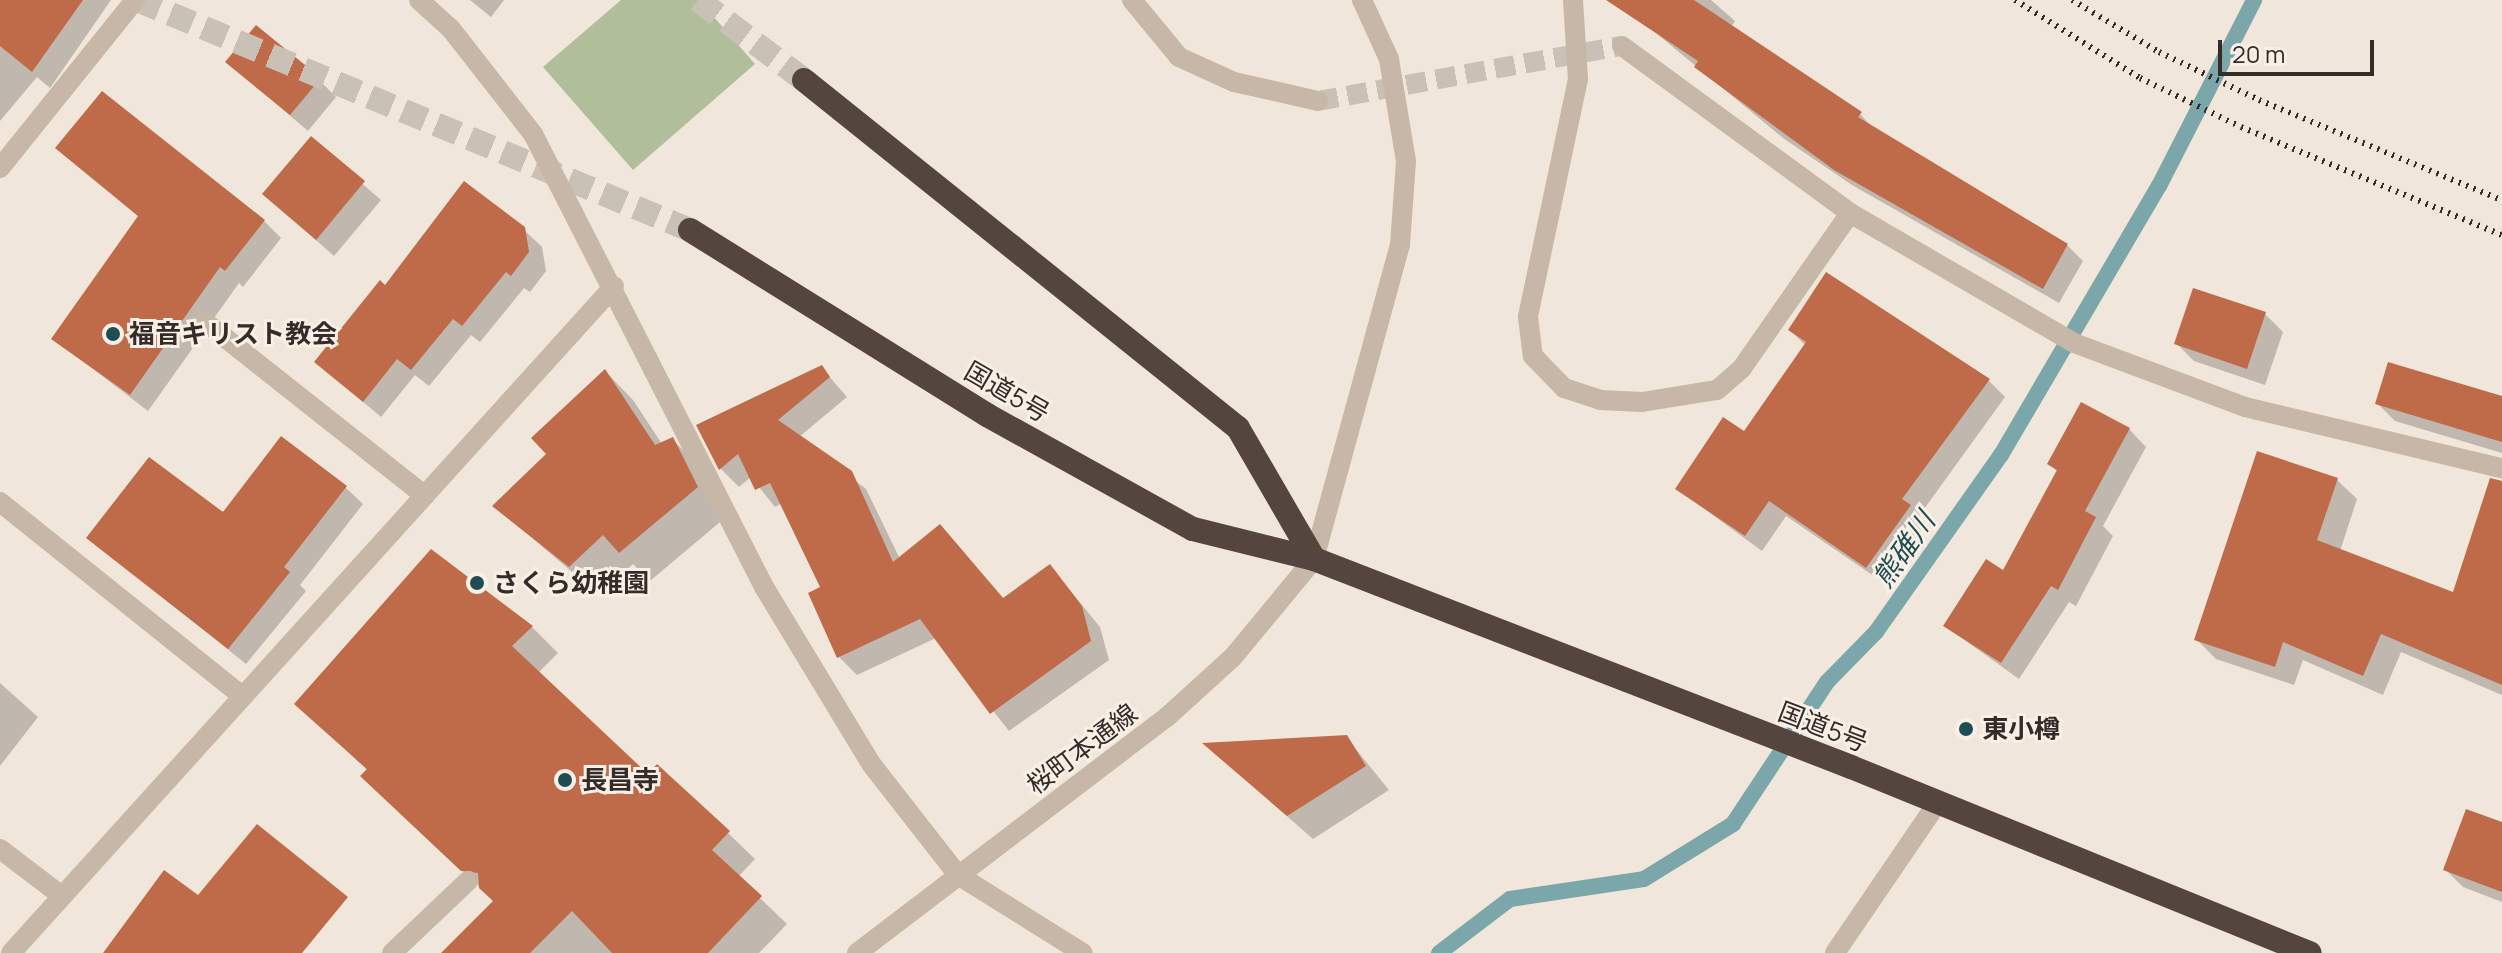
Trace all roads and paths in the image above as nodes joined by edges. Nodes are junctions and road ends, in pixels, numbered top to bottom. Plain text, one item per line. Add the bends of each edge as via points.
1 (135, 0) edge
2 (419, 0) edge
3 (1132, 0) edge
4 (1362, 0) edge
5 (1573, 0) edge
6 (1622, 46) dead end
7 (804, 80) tunnel mouth
8 (1318, 101) tunnel mouth
9 (0, 168) edge
10 (1850, 213) junction
11 (690, 230) tunnel mouth
12 (614, 286) junction
13 (205, 322) dead end
14 (2502, 468) edge
15 (425, 496) junction
16 (0, 502) edge
17 (1314, 559) junction
18 (240, 694) junction
19 (1936, 805) junction
20 (0, 849) edge
21 (958, 875) junction
22 (468, 881) dead end
23 (62, 896) junction
24 (11, 953) edge
25 (392, 953) edge
26 (857, 953) edge
27 (1083, 953) edge
28 (1835, 953) edge
29 (2310, 953) edge

1 - 9 street
2 - 12 street via 451,29 533,134
3 - 8 street via 1179,57 1234,82
4 - 17 street via 1389,59 1406,161 1400,245
5 - 10 street via 1578,79 1528,317 1533,356 1564,388 1600,400 1642,402 1717,390 1742,368
6 - 10 street
7 - 17 highway via 1238,428
10 - 14 street via 2074,343 2245,407
11 - 17 highway, 国道5号 via 987,415 1193,529
12 - 15 street
12 - 21 street via 764,587 872,765
13 - 15 street
15 - 18 street
16 - 18 street
17 - 19 highway, 国道5号 via 1851,767
17 - 21 street, 桜町本通線 via 1233,657 1167,717
18 - 23 street
19 - 28 street
19 - 29 highway, 国道5号
20 - 23 street
21 - 26 street, 桜町本通線
21 - 27 street
22 - 25 street
23 - 24 street

